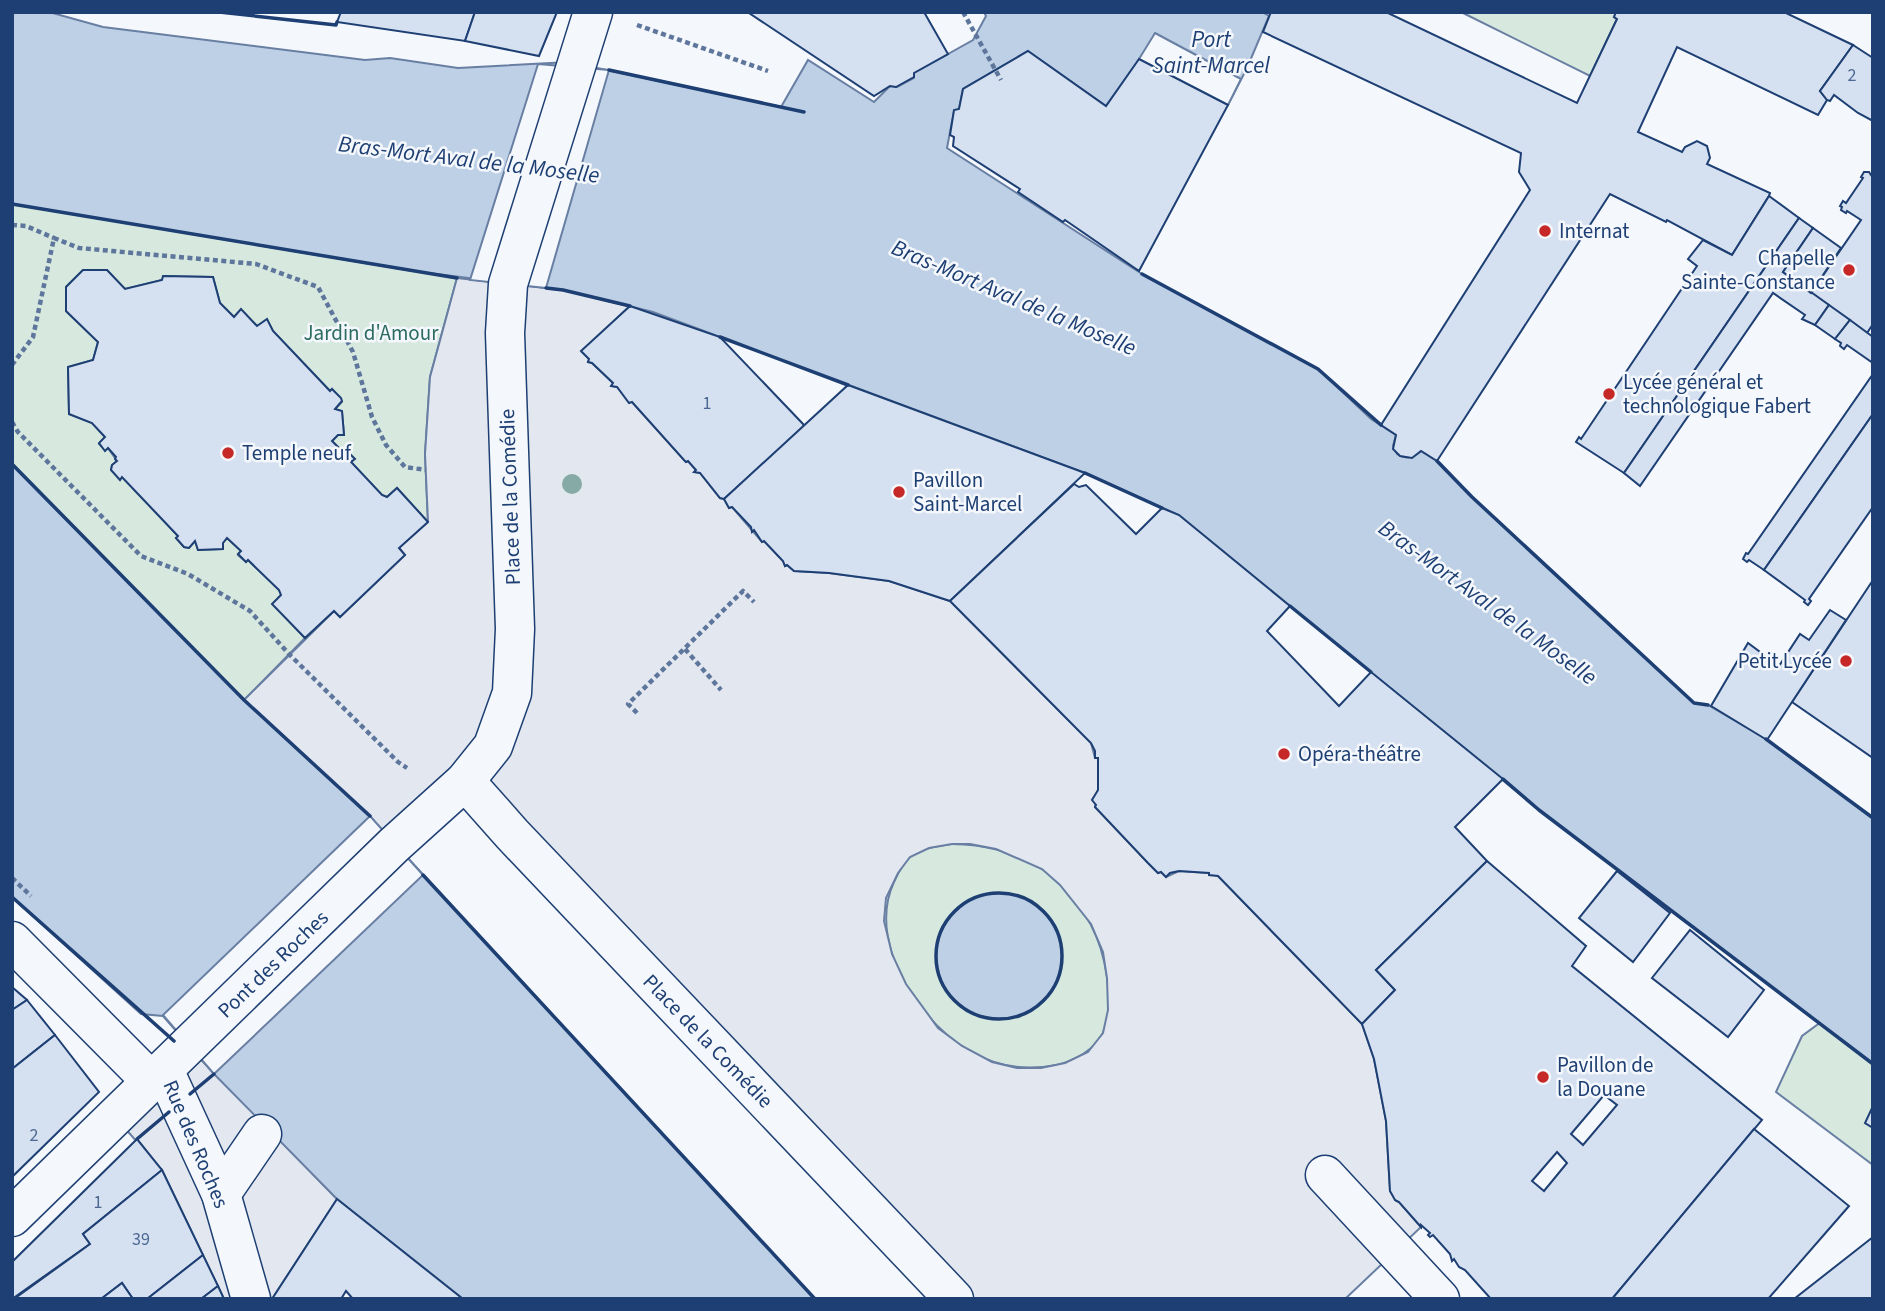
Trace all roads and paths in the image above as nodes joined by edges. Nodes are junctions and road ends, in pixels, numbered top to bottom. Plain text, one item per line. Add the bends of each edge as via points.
1 (593, 12) edge
2 (962, 12) edge
3 (633, 24) dead end
4 (768, 71) dead end
5 (1001, 80) dead end
6 (12, 225) edge
7 (54, 238) junction
8 (12, 365) edge
9 (12, 422) edge
10 (426, 470) dead end
11 (754, 602) dead end
12 (685, 649) junction
13 (722, 690) dead end
14 (637, 713) dead end
15 (415, 773) dead end
16 (464, 781) junction
17 (394, 845) joint
18 (12, 941) edge
19 (158, 1076) junction
20 (261, 1134) dead end
21 (1325, 1175) dead end
22 (221, 1194) junction
23 (12, 1217) edge
24 (251, 1299) edge
25 (954, 1299) edge
26 (1440, 1299) edge

1 - 16 street, Place de la Comédie via 508,284 505,333 515,628 512,693 493,746
2 - 5 path
3 - 4 path
6 - 7 path
7 - 8 path via 33,337
7 - 10 path via 79,248 256,264 318,287 353,352 372,417 386,445 405,467
9 - 15 path via 141,556 188,573 250,611 398,762
11 - 12 path via 744,591
12 - 13 path
12 - 14 path via 628,704
16 - 17 street, Place de la Comédie
16 - 25 street, Place de la Comédie
17 - 19 street, Pont des Roches
18 - 19 street
19 - 22 street, Rue des Roches
19 - 23 street, Pont des Roches
20 - 22 street
21 - 26 street
22 - 24 street, Rue des Roches

